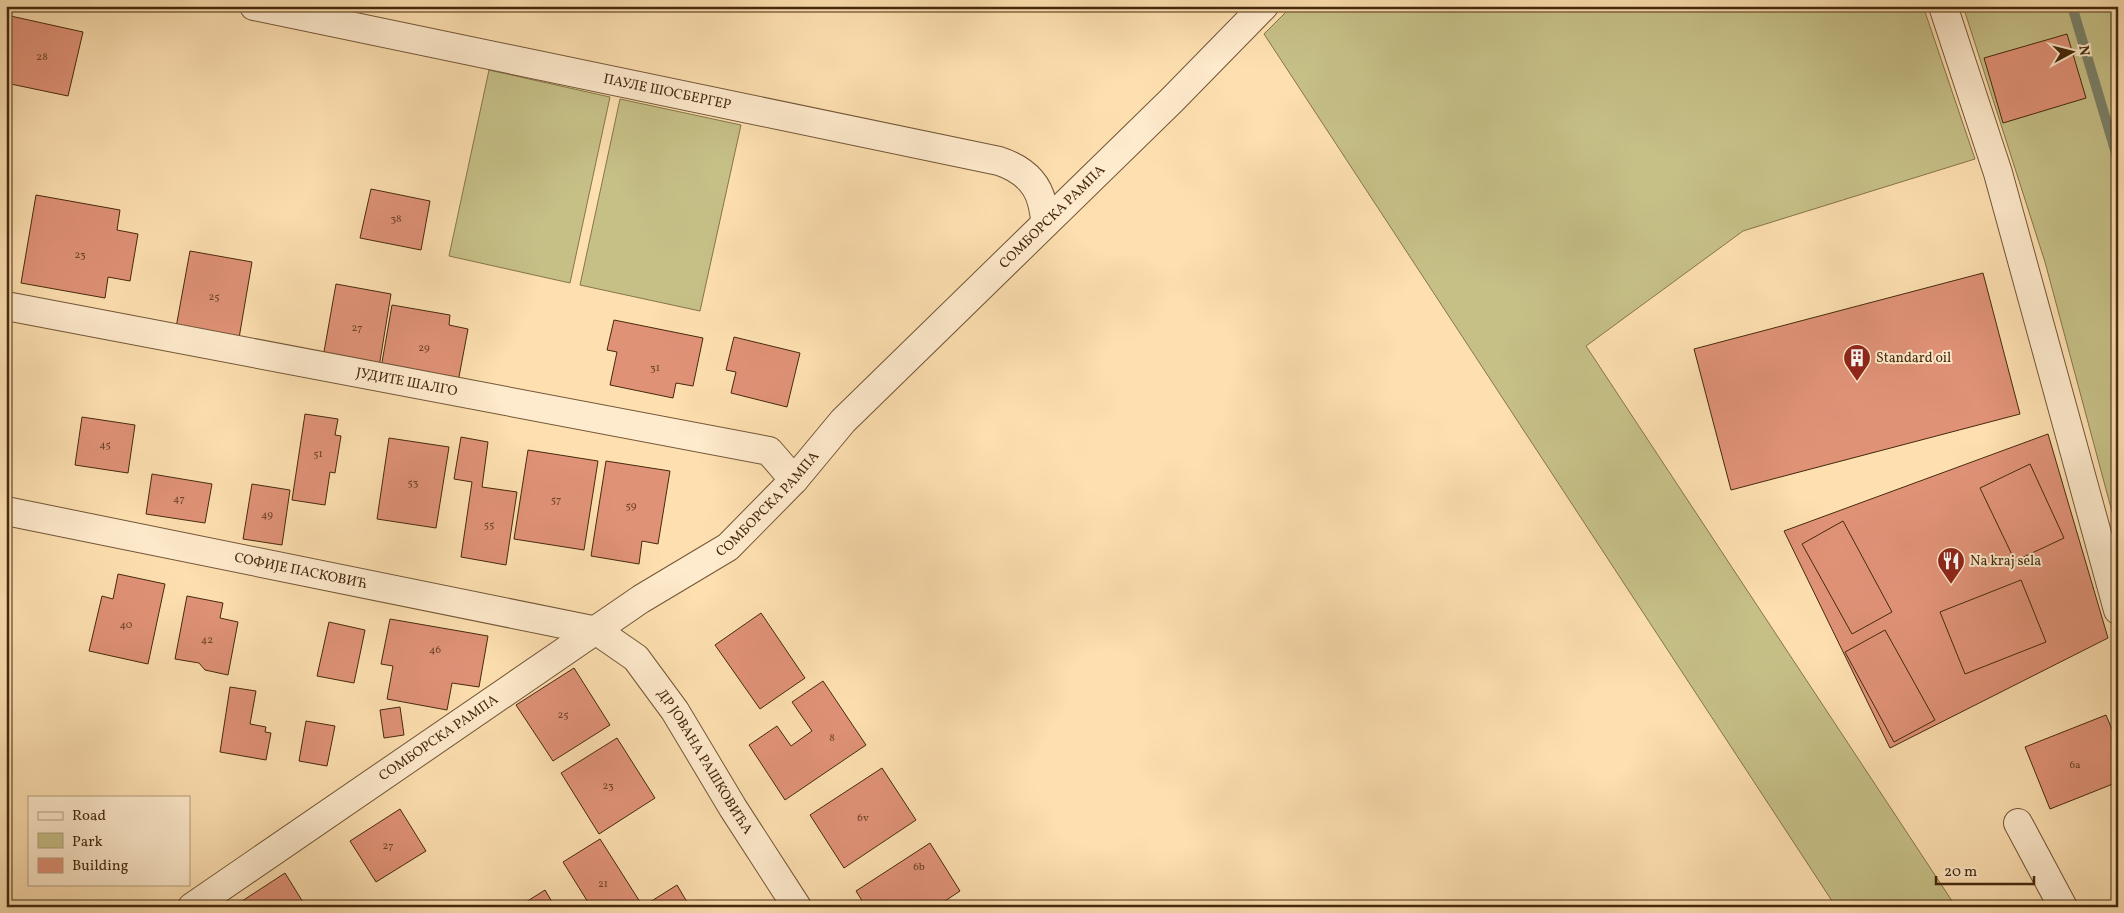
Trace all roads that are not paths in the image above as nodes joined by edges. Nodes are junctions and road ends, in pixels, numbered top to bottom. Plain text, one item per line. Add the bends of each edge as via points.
1 (254, 6) edge
2 (1264, 6) edge
3 (1943, 6) edge
4 (1046, 222) junction
5 (6, 306) edge
6 (794, 480) junction
7 (6, 511) edge
8 (2118, 610) edge
9 (597, 631) junction
10 (2018, 823) dead end
11 (192, 907) edge
12 (797, 907) edge
13 (2063, 907) edge

1 - 4 street, ПАУЛЕ ШОСБЕРГЕР via 999,161 1016,168 1031,180 1042,202
2 - 4 street, СОМБОРСКА РАМПА
3 - 8 street via 1998,172
4 - 6 street, СОМБОРСКА РАМПА via 844,421
5 - 6 street, ЈУДИТЕ ШАЛГО via 769,451
6 - 9 street, СОМБОРСКА РАМПА via 728,547 641,598
7 - 9 street, СОФИЈЕ ПАСКОВИЋ
9 - 11 street, СОМБОРСКА РАМПА
9 - 12 street, ДР ЈОВАНА РАШКОВИЋА via 636,658 675,711
10 - 13 street

